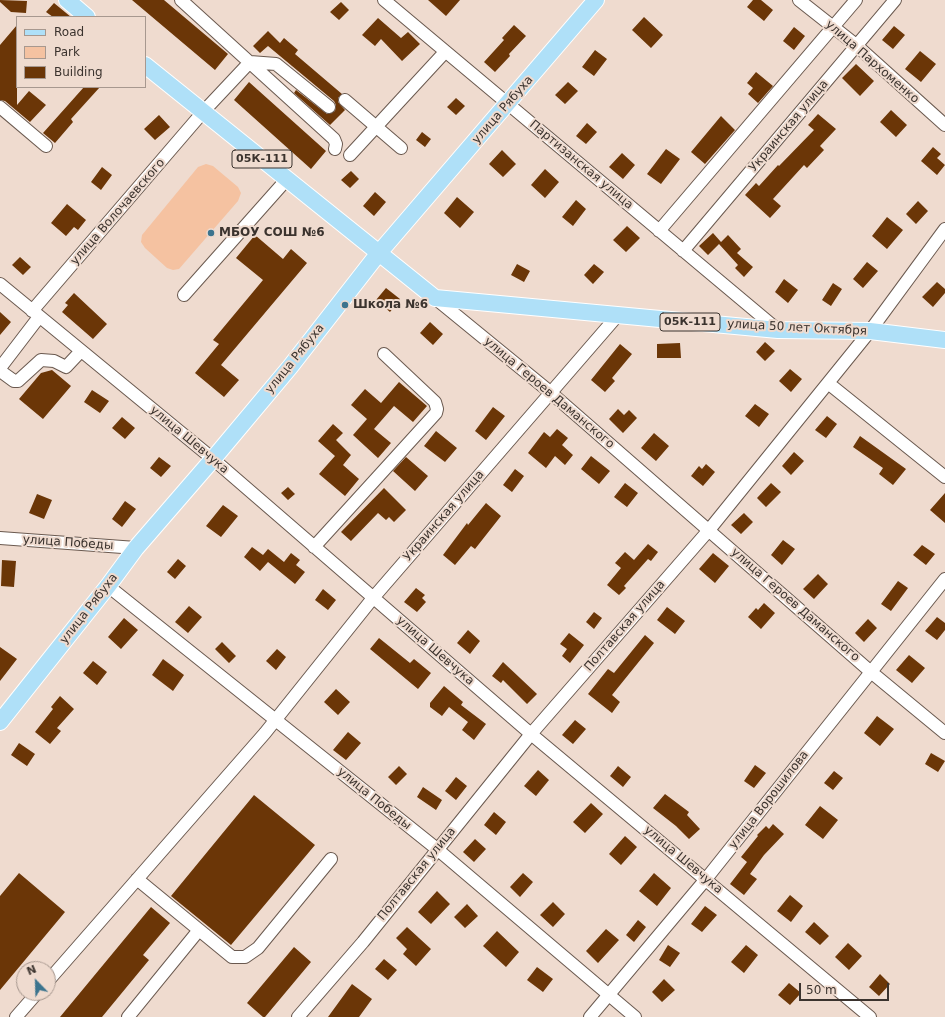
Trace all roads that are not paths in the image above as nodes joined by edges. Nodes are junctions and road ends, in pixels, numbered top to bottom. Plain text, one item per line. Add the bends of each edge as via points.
1 (67, 0) edge
2 (181, 0) edge
3 (384, 0) edge
4 (596, 0) edge
5 (799, 0) edge
6 (856, 0) edge
7 (895, 0) edge
8 (86, 16) edge
9 (834, 27) junction
10 (856, 45) junction
11 (445, 52) junction
12 (250, 62) junction
13 (146, 66) edge
14 (345, 100) dead end
15 (508, 104) junction
16 (0, 107) edge
17 (329, 107) dead end
18 (203, 112) junction
19 (945, 125) edge
20 (376, 126) junction
21 (46, 146) dead end
22 (401, 148) dead end
23 (336, 149) dead end
24 (350, 155) dead end
25 (287, 179) junction
26 (945, 229) edge
27 (659, 231) junction
28 (683, 251) junction
29 (378, 254) junction
30 (0, 284) edge
31 (184, 295) dead end
32 (435, 298) junction
33 (36, 314) junction
34 (618, 315) junction
35 (778, 330) junction
36 (870, 331) junction
37 (945, 340) edge
38 (81, 351) junction
39 (384, 354) dead end
40 (0, 368) edge
41 (0, 371) edge
42 (828, 383) junction
43 (550, 392) junction
44 (214, 459) junction
45 (945, 477) edge
46 (709, 530) junction
47 (0, 538) edge
48 (314, 547) junction
49 (136, 548) junction
50 (945, 579) edge
51 (108, 586) junction
52 (373, 598) junction
53 (871, 672) junction
54 (275, 720) junction
55 (0, 722) edge
56 (945, 732) edge
57 (531, 734) junction
58 (436, 849) junction
59 (331, 859) dead end
60 (137, 879) junction
61 (706, 879) junction
62 (199, 930) junction
63 (56, 972) edge
64 (610, 996) junction
65 (30, 1001) edge
66 (16, 1017) edge
67 (128, 1017) edge
68 (298, 1017) edge
69 (590, 1017) edge
70 (635, 1017) edge
71 (870, 1017) edge

1 - 8 main road
2 - 12 street
3 - 11 street, Партизанская улица
4 - 15 main road, улица Рябуха
5 - 9 street, улица Пархоменко
6 - 9 street
7 - 10 street, Украинская улица
9 - 10 street, улица Пархоменко
9 - 27 street
10 - 19 street, улица Пархоменко
10 - 28 street, Украинская улица
11 - 15 street, Партизанская улица
11 - 20 street
12 - 17 street via 276,64
12 - 18 street, улица Волочаевского
12 - 23 street via 334,139
13 - 18 main road, улица Героев Даманского / 05К-111
14 - 20 street
15 - 27 street, Партизанская улица
15 - 29 main road, улица Рябуха
16 - 21 street
18 - 25 main road, улица Героев Даманского / 05К-111
18 - 33 street, улица Волочаевского
20 - 22 street
20 - 24 street
25 - 29 main road, улица Героев Даманского / 05К-111
25 - 31 street
26 - 36 street, Полтавская улица
27 - 28 street, Партизанская улица
28 - 35 street, Партизанская улица
29 - 32 main road, улица Героев Даманского / 05К-111
29 - 44 main road, улица Рябуха
30 - 33 street, улица Шевчука
32 - 34 main road, улица 50 лет Октября / 05К-111
32 - 43 street, улица Героев Даманского
33 - 38 street, улица Шевчука
33 - 40 street, улица Волочаевского
34 - 35 main road, улица 50 лет Октября / 05К-111
34 - 43 street, Украинская улица
35 - 36 main road, улица 50 лет Октября / 05К-111
36 - 37 main road, улица 50 лет Октября / 05К-111
36 - 42 street, Полтавская улица
38 - 41 street via 66,367 54,360 41,360 14,381
38 - 44 street, улица Шевчука
39 - 48 street via 435,402 436,414
42 - 45 street
42 - 46 street, Полтавская улица
43 - 46 street, улица Героев Даманского
43 - 52 street, Украинская улица
44 - 48 street, улица Шевчука
44 - 49 main road, улица Рябуха
46 - 53 street, улица Героев Даманского
46 - 57 street, Полтавская улица
47 - 49 street, улица Победы
48 - 52 street, улица Шевчука
49 - 51 main road, улица Рябуха
50 - 53 street, улица Ворошилова
51 - 54 street, улица Победы
51 - 55 main road, улица Рябуха
52 - 54 street, Украинская улица
52 - 57 street, улица Шевчука
53 - 56 street, улица Героев Даманского
53 - 61 street, улица Ворошилова
54 - 58 street, улица Победы
54 - 60 street, Украинская улица
57 - 58 street, Полтавская улица
57 - 61 street, улица Шевчука
58 - 64 street, улица Победы
58 - 68 street, Полтавская улица via 363,942
59 - 62 street via 258,948 245,957 232,957
60 - 62 street
60 - 63 street, Украинская улица
61 - 64 street, улица Ворошилова
61 - 71 street, улица Шевчука
62 - 67 street
64 - 69 street, улица Ворошилова
64 - 70 street, улица Победы
65 - 66 street

